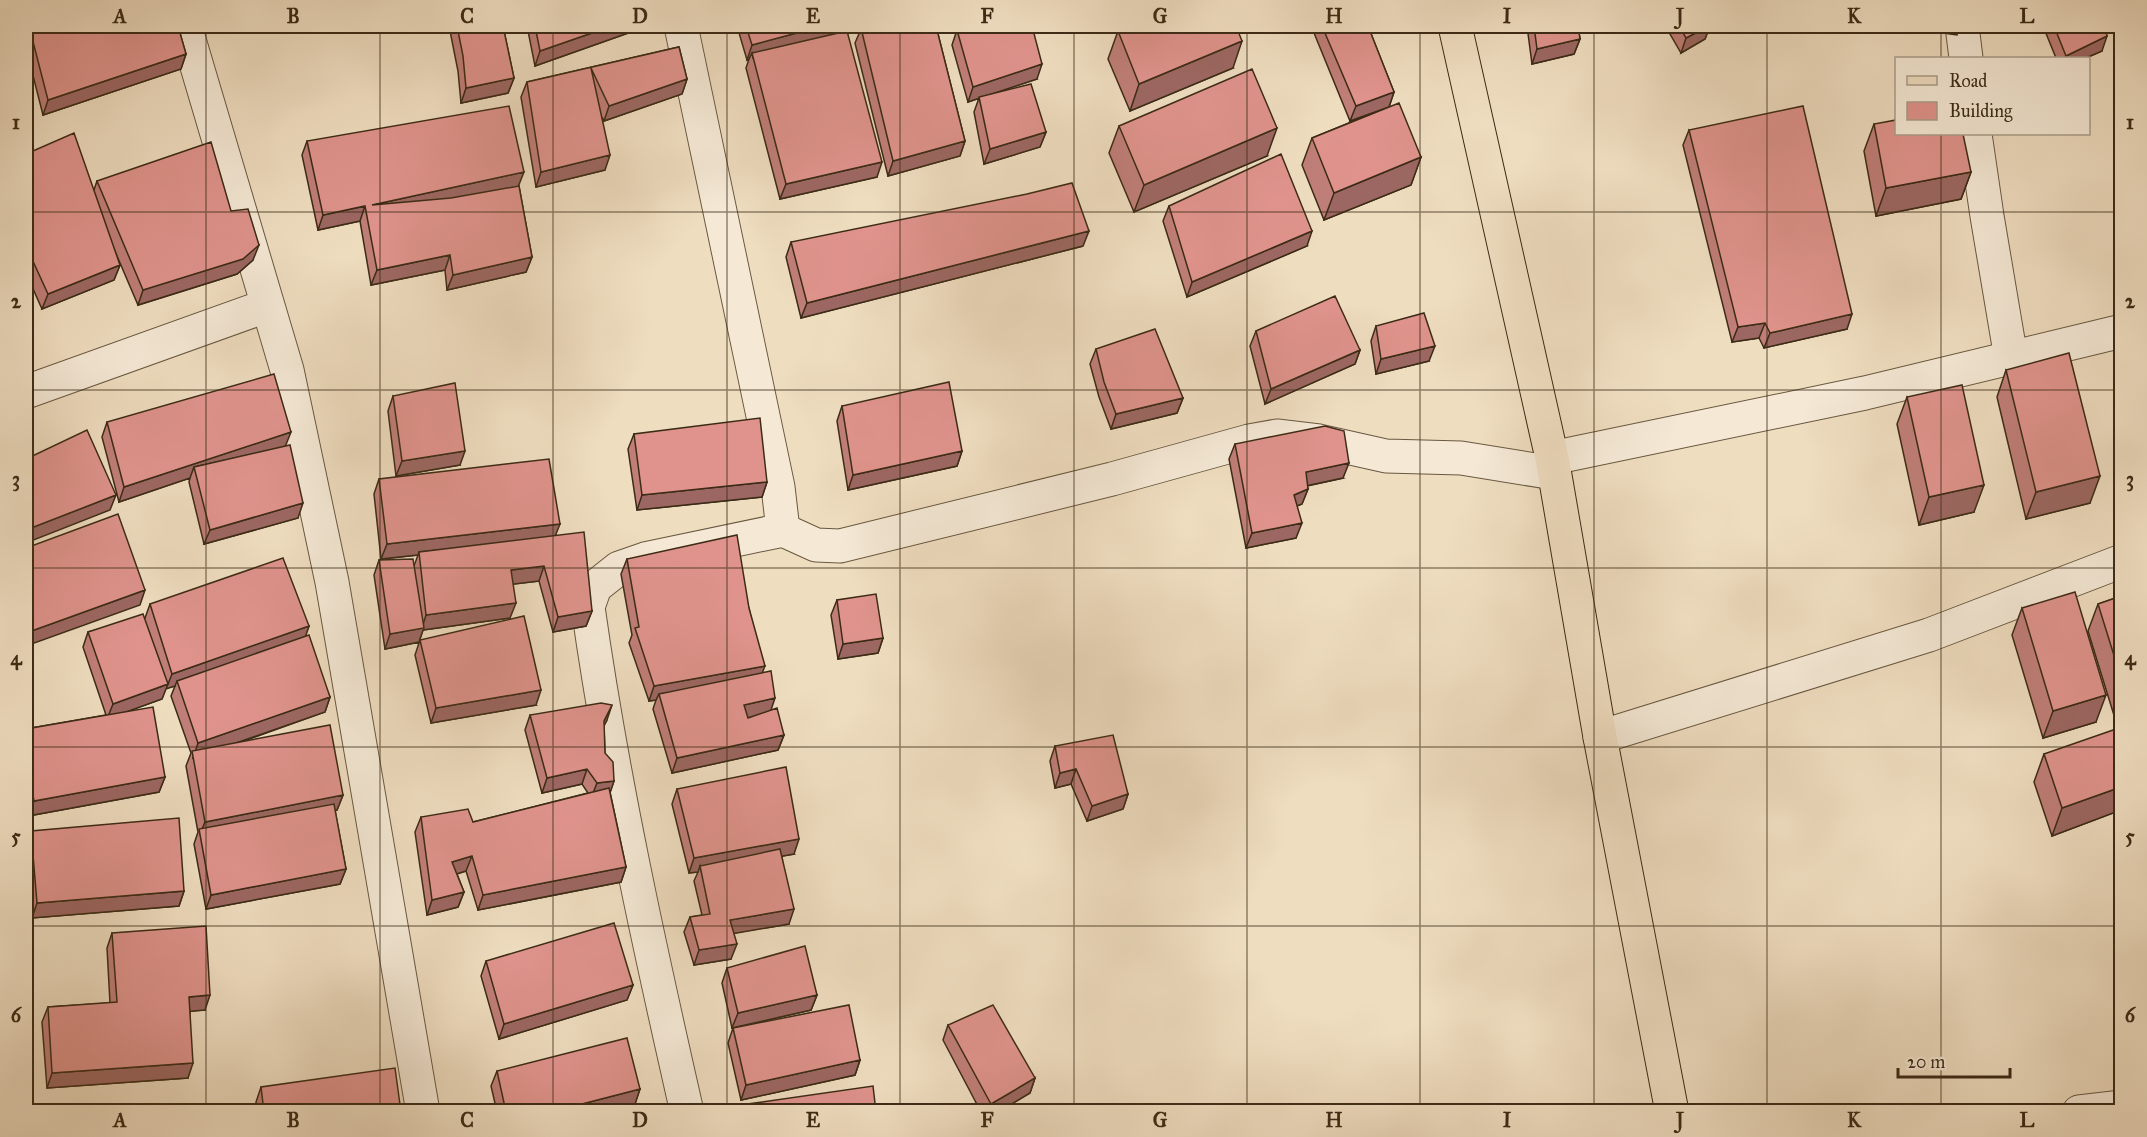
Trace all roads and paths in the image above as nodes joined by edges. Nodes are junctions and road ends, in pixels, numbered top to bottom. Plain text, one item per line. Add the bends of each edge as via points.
1 (185, 26) edge
2 (681, 26) edge
3 (1455, 26) edge
4 (1962, 26) edge
5 (1966, 57) edge
6 (1975, 135) edge
7 (266, 306) junction
8 (2121, 331) edge
9 (2011, 358) junction
10 (26, 392) edge
11 (1553, 466) junction
12 (783, 530) junction
13 (2121, 561) edge
14 (1600, 737) junction
15 (2121, 1107) edge
16 (423, 1112) edge
17 (687, 1112) edge
18 (1672, 1112) edge
19 (2079, 1112) edge

1 - 7 street
2 - 12 street via 778,487
3 - 11 main road
4 - 5 street
6 - 9 street
7 - 10 street
7 - 16 street via 287,370 333,582
8 - 9 street
9 - 11 street
11 - 12 street via 1386,456 1277,436 840,546 816,545
11 - 14 main road
12 - 17 street via 619,568 596,587 588,608 620,798
13 - 14 street via 1929,635
14 - 18 main road
15 - 19 street

